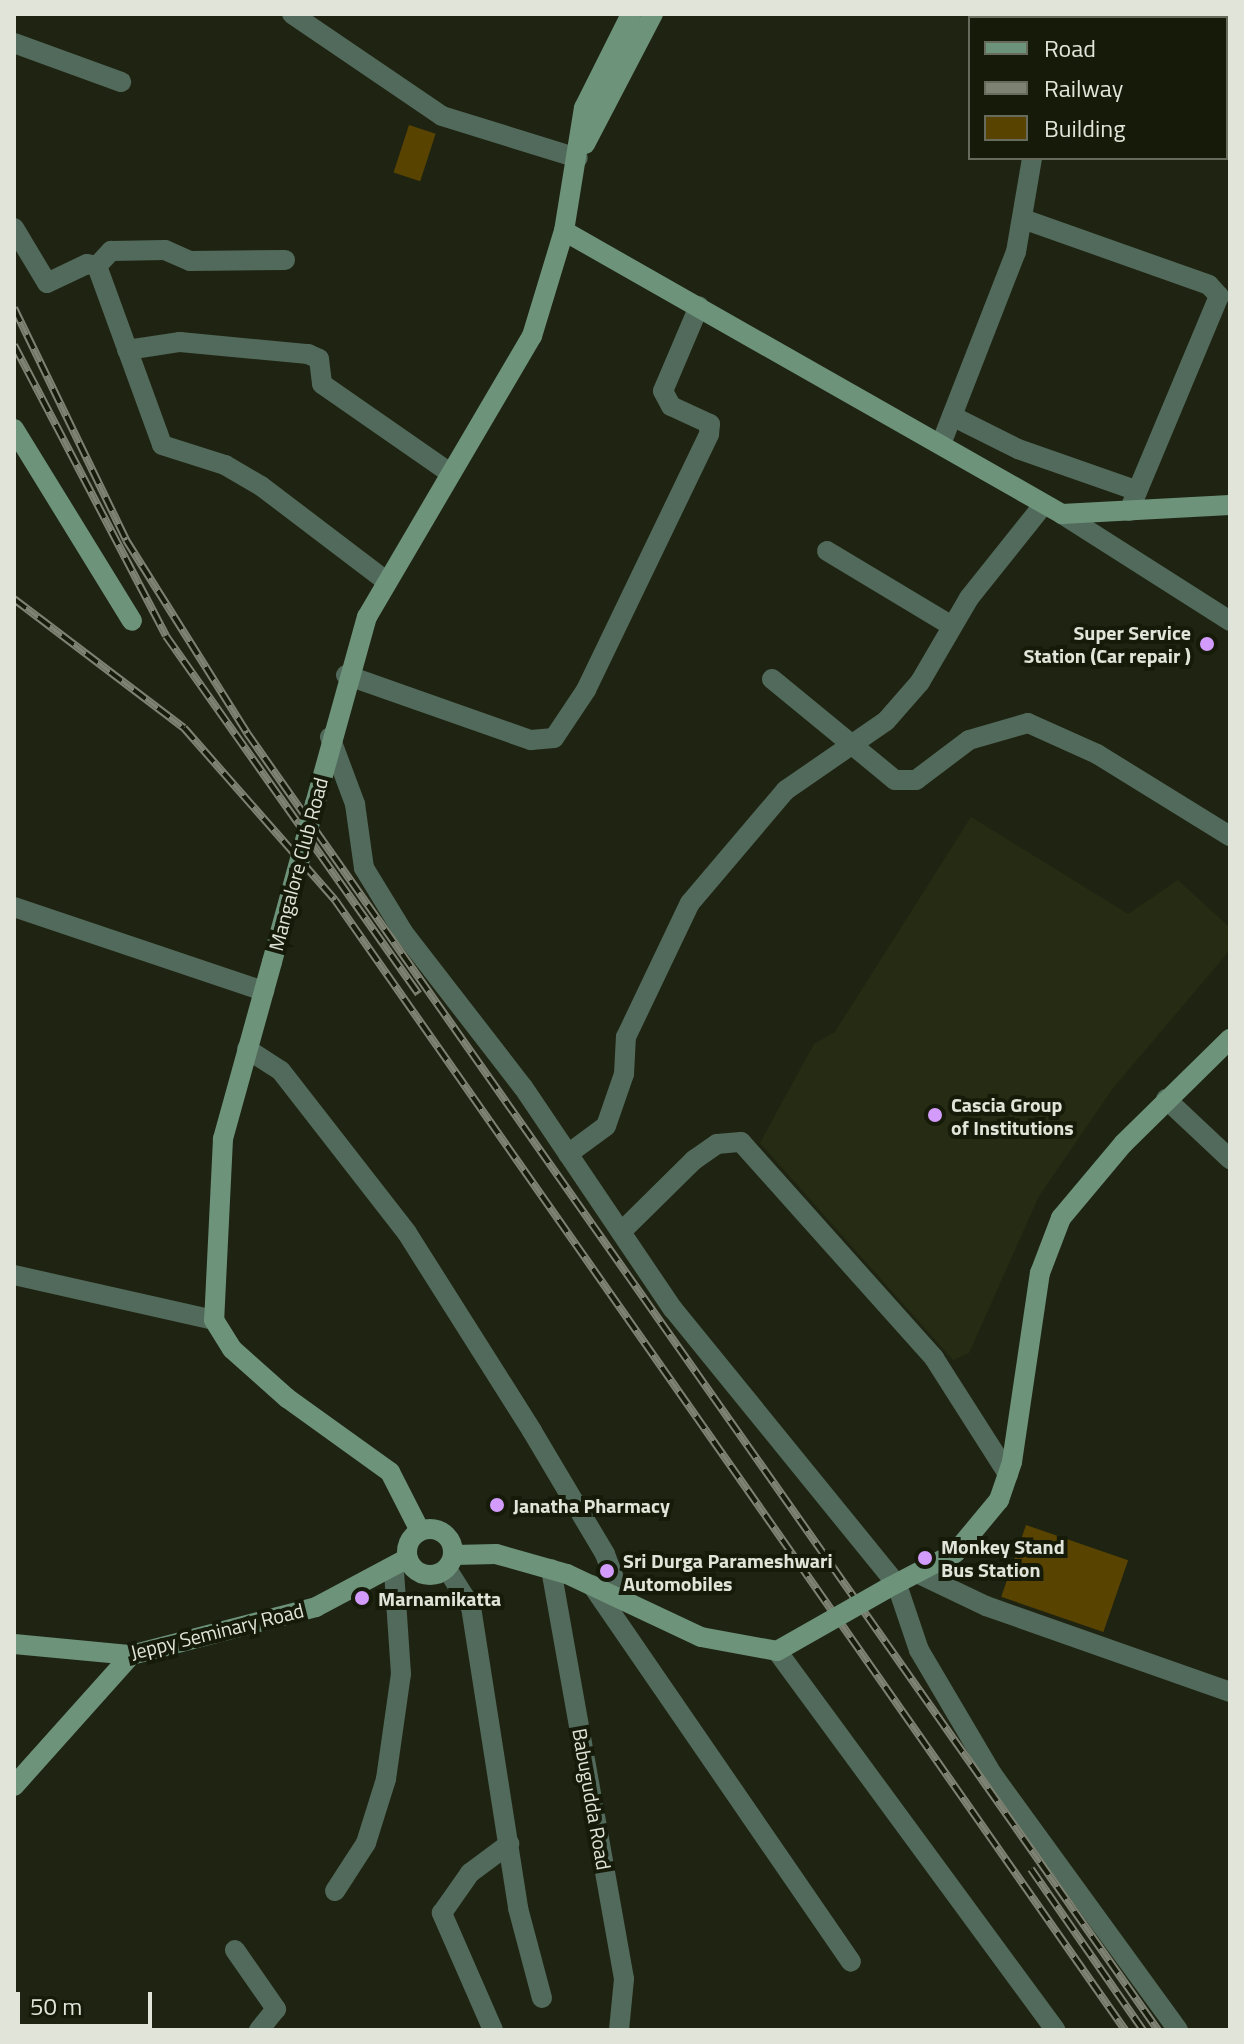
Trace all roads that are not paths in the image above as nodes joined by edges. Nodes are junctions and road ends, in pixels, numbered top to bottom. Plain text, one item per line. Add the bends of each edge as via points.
1 (292, 14) edge
2 (631, 14) edge
3 (653, 14) edge
4 (14, 43) edge
5 (121, 82) dead end
6 (578, 158) junction
7 (1032, 160) edge
8 (1023, 219) junction
9 (14, 228) edge
10 (564, 231) junction
11 (285, 260) dead end
12 (97, 266) junction
13 (699, 306) junction
14 (127, 350) junction
15 (952, 416) junction
16 (14, 429) edge
17 (941, 444) junction
18 (450, 473) junction
19 (1135, 490) junction
20 (1230, 505) edge
21 (1053, 509) junction
22 (1129, 511) junction
23 (827, 551) dead end
24 (386, 581) junction
25 (132, 621) dead end
26 (1230, 621) edge
27 (952, 626) junction
28 (346, 675) junction
29 (772, 679) dead end
30 (330, 737) junction
31 (851, 741) junction
32 (1230, 836) edge
33 (14, 907) edge
34 (264, 991) junction
35 (1227, 1035) edge
36 (247, 1049) junction
37 (1166, 1099) junction
38 (568, 1154) junction
39 (1230, 1159) edge
40 (621, 1232) junction
41 (14, 1275) edge
42 (214, 1320) junction
43 (1008, 1474) junction
44 (420, 1531) junction
45 (450, 1562) junction
46 (401, 1564) junction
47 (551, 1569) junction
48 (921, 1575) junction
49 (592, 1585) junction
50 (892, 1587) junction
51 (621, 1597) junction
52 (14, 1644) edge
53 (777, 1651) junction
54 (131, 1655) junction
55 (1230, 1692) edge
56 (14, 1786) edge
57 (509, 1844) junction
58 (335, 1891) dead end
59 (235, 1950) dead end
60 (851, 1962) dead end
61 (542, 1998) dead end
62 (259, 2030) edge
63 (493, 2030) edge
64 (619, 2030) edge
65 (1055, 2030) edge
66 (1178, 2030) edge

1 - 6 street via 442,116
2 - 6 street, Mangalore Club Road via 584,108
3 - 6 street, Mangalore Club Road
4 - 5 street
6 - 10 street, Mangalore Club Road
7 - 8 street
8 - 15 street
8 - 19 street via 1209,285 1219,296
9 - 12 street via 47,283 87,264
10 - 13 street
10 - 18 street, Mangalore Club Road via 519,364
11 - 12 street via 190,261 165,250 111,251
12 - 14 street
13 - 17 street
13 - 28 street via 663,391 671,406 710,424 709,434 574,715 554,738 531,740
14 - 18 street via 180,342 308,354 319,359 322,384
14 - 24 street via 162,445 225,465 261,486
15 - 17 street
15 - 19 street via 1018,449
16 - 25 street
17 - 21 street
18 - 24 street, Mangalore Club Road
19 - 22 street
20 - 22 street
21 - 22 street
21 - 26 street
21 - 27 street
23 - 27 street
24 - 28 street, Mangalore Club Road
27 - 31 street via 886,721
28 - 30 street, Mangalore Club Road
29 - 31 street
30 - 34 street, Mangalore Club Road, bridge
30 - 38 street via 355,804 364,868
31 - 32 street via 895,780 916,780 969,740 1028,723 1097,754
31 - 38 street via 786,790 690,903 626,1037 606,1126
33 - 34 street
34 - 36 street, Mangalore Club Road
35 - 37 street
36 - 42 street, Mangalore Club Road via 223,1139
36 - 51 street via 281,1071 407,1233 548,1458
37 - 39 street
37 - 43 street via 1061,1218 1040,1273
38 - 40 street
40 - 43 street via 694,1160 717,1144 741,1142 934,1358
40 - 50 street via 739,1394
41 - 42 street
42 - 44 street via 232,1349 287,1398 390,1472
43 - 48 street via 980,1528
44 - 45 street via 446,1534
44 - 46 street
45 - 46 street via 422,1573
45 - 47 street via 496,1554
45 - 57 street via 471,1607
46 - 54 street, Jeppy Seminary Road via 316,1607
46 - 58 street via 401,1660 386,1779 366,1843
47 - 49 street
47 - 64 street, Babugudda Road via 624,1979
48 - 50 street
48 - 55 street via 986,1606
49 - 51 street
49 - 60 street
50 - 53 street, bridge
50 - 66 street via 919,1650 992,1774
51 - 53 street via 701,1637
52 - 54 street, Jeppy Seminary Road
53 - 65 street
54 - 56 street
57 - 61 street
57 - 63 street via 470,1873 442,1913
59 - 62 street via 276,2009

